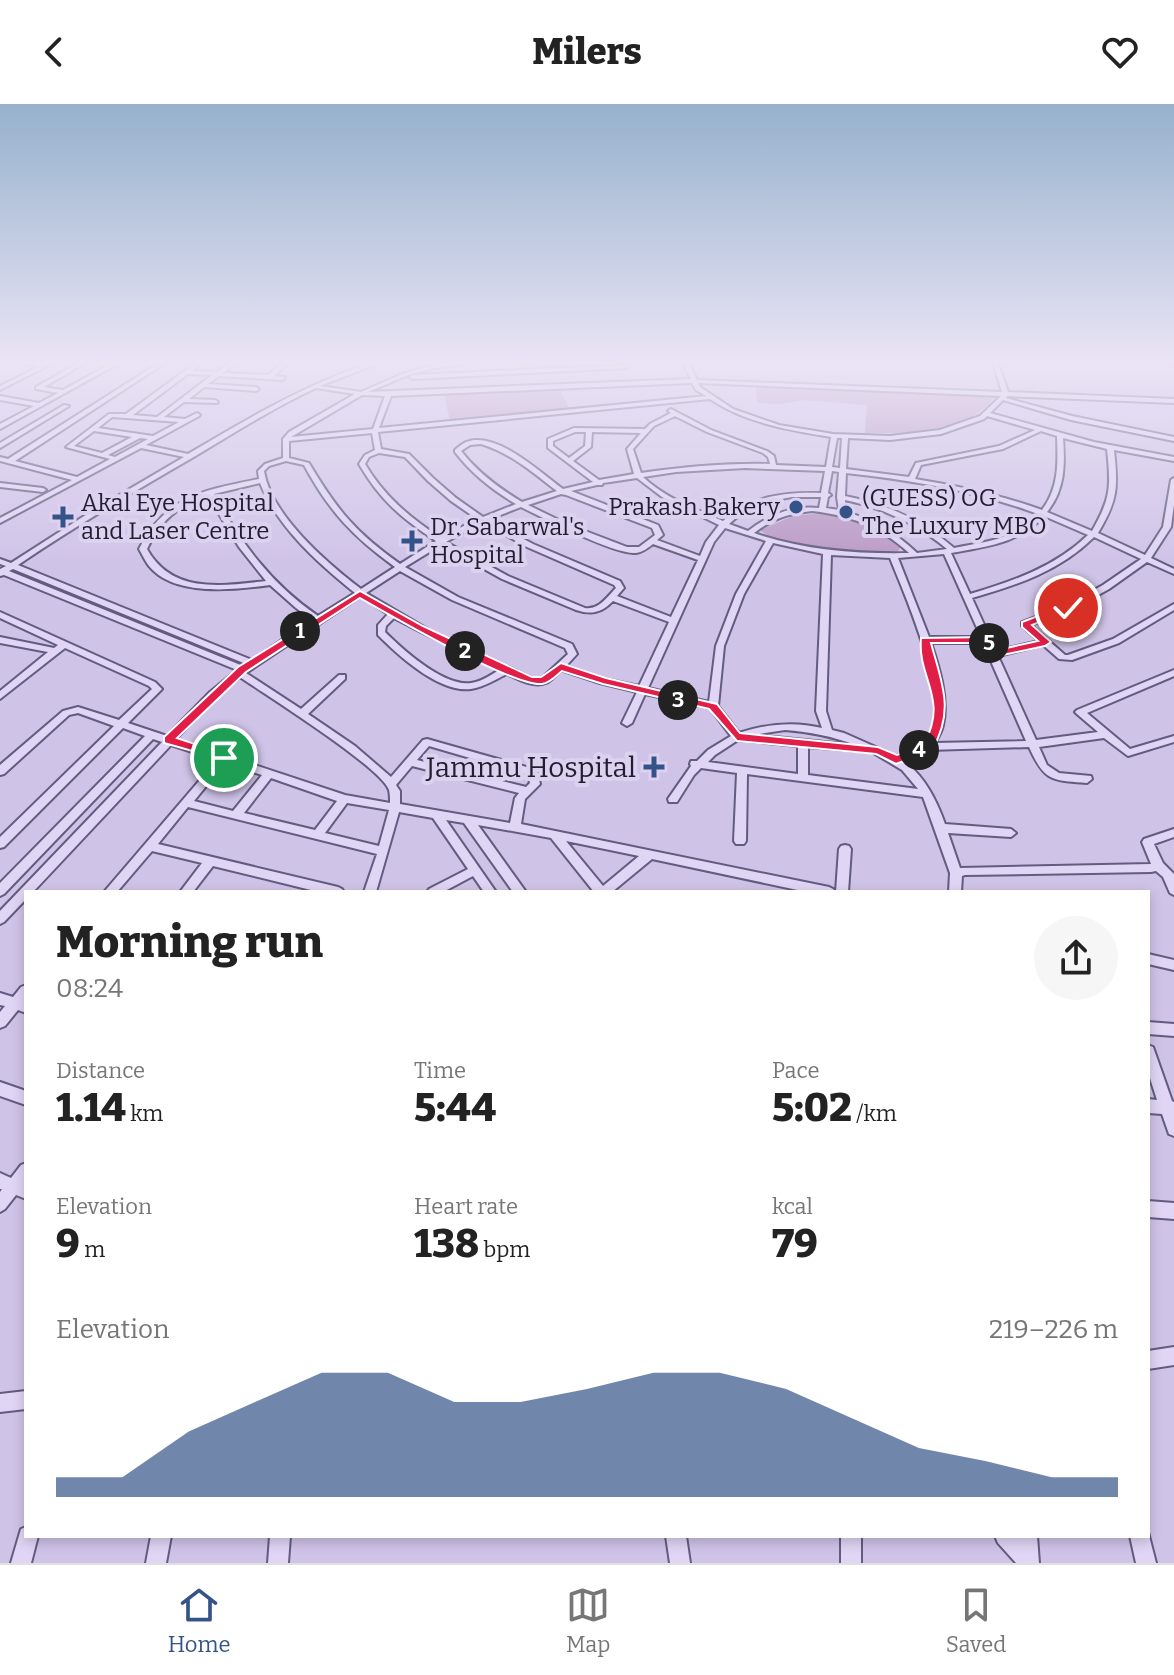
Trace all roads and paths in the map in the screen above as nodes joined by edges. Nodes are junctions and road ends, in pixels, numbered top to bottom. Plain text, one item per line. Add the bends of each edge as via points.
1 (28, 429) edge
2 (59, 429) edge
3 (92, 429) joint
4 (172, 429) edge
5 (237, 429) edge
6 (246, 429) edge
7 (298, 429) edge
8 (396, 429) edge
9 (464, 429) edge
10 (589, 429) joint
11 (591, 429) edge
12 (648, 429) edge
13 (705, 429) edge
14 (799, 429) edge
15 (957, 429) edge
16 (1036, 429) edge
17 (1125, 429) edge
18 (1039, 430) junction
19 (375, 431) junction
20 (645, 431) junction
21 (139, 435) junction
22 (834, 436) junction
23 (1060, 436) junction
24 (845, 437) junction
25 (156, 438) junction
26 (286, 439) junction
27 (1174, 439) edge
28 (470, 442) junction
29 (0, 446) edge
30 (141, 446) junction
31 (1110, 447) junction
32 (378, 451) junction
33 (102, 456) junction
34 (190, 456) junction
35 (0, 459) edge
36 (116, 459) junction
37 (286, 459) junction
38 (1174, 459) edge
39 (10, 461) junction
40 (569, 461) junction
41 (773, 465) junction
42 (830, 467) junction
43 (843, 468) junction
44 (639, 476) junction
45 (912, 478) junction
46 (77, 479) junction
47 (263, 480) junction
48 (1174, 480) edge
49 (600, 484) junction
50 (0, 485) edge
51 (43, 490) dead end
52 (565, 492) junction
53 (210, 493) junction
54 (827, 495) junction
55 (841, 497) junction
56 (524, 505) junction
57 (822, 510) junction
58 (843, 513) junction
59 (1041, 513) junction
60 (481, 520) junction
61 (0, 521) edge
62 (722, 523) junction
63 (749, 533) junction
64 (1094, 536) junction
65 (771, 539) junction
66 (442, 541) junction
67 (652, 541) junction
68 (44, 543) junction
69 (827, 552) junction
70 (950, 552) junction
71 (893, 555) junction
72 (915, 555) junction
73 (702, 559) junction
74 (1147, 559) junction
75 (0, 561) edge
76 (13, 565) junction
77 (399, 565) junction
78 (1, 572) edge
79 (1174, 572) edge
80 (269, 583) junction
81 (360, 593) junction
82 (611, 597) junction
83 (968, 597) junction
84 (1174, 606) edge
85 (393, 614) junction
86 (0, 615) edge
87 (317, 619) junction
88 (673, 621) junction
89 (16, 623) junction
90 (0, 638) edge
91 (925, 640) junction
92 (987, 640) junction
93 (1045, 642) junction
94 (64, 644) junction
95 (55, 651) junction
96 (994, 654) junction
97 (252, 663) junction
98 (561, 667) junction
99 (507, 670) junction
100 (241, 671) junction
101 (1174, 673) edge
102 (342, 677) dead end
103 (643, 691) junction
104 (0, 696) edge
105 (713, 706) junction
106 (821, 711) junction
107 (301, 715) junction
108 (627, 723) dead end
109 (121, 724) junction
110 (809, 728) junction
111 (828, 732) junction
112 (152, 734) junction
113 (1104, 735) junction
114 (737, 737) junction
115 (1174, 739) edge
116 (169, 740) junction
117 (803, 744) junction
118 (1033, 744) junction
119 (928, 747) junction
120 (878, 751) junction
121 (224, 758) junction
122 (896, 759) junction
123 (409, 762) junction
124 (695, 764) junction
125 (742, 770) junction
126 (0, 771) edge
127 (270, 773) junction
128 (803, 778) junction
129 (1087, 779) dead end
130 (392, 783) junction
131 (97, 791) junction
132 (528, 791) junction
133 (927, 794) junction
134 (115, 797) junction
135 (344, 799) junction
136 (673, 799) dead end
137 (186, 803) junction
138 (394, 809) junction
139 (236, 815) junction
140 (437, 815) junction
141 (467, 819) junction
142 (515, 827) junction
143 (940, 828) junction
144 (1011, 833) dead end
145 (1174, 833) edge
146 (554, 834) junction
147 (318, 835) junction
148 (740, 841) dead end
149 (0, 844) edge
150 (150, 846) junction
151 (845, 849) dead end
152 (382, 851) junction
153 (650, 854) junction
154 (210, 861) junction
155 (1158, 866) junction
156 (475, 870) junction
157 (956, 873) junction
158 (1, 888) edge
159 (27, 890) edge
160 (112, 890) edge
161 (188, 890) edge
162 (330, 890) edge
163 (371, 890) edge
164 (437, 890) edge
165 (489, 890) edge
166 (519, 890) edge
167 (601, 890) edge
168 (605, 890) edge
169 (820, 890) edge
170 (842, 890) edge
171 (955, 890) edge
172 (1174, 890) edge
173 (24, 894) edge
174 (0, 919) edge
175 (1150, 959) edge
176 (1174, 965) edge
177 (0, 999) edge
178 (21, 1006) edge
179 (0, 1022) edge
180 (1150, 1028) edge
181 (1174, 1030) edge
182 (1150, 1056) edge
183 (0, 1089) edge
184 (24, 1097) edge
185 (1150, 1106) edge
186 (1170, 1108) edge
187 (1174, 1129) edge
188 (13, 1186) edge
189 (0, 1204) edge
190 (1150, 1209) edge
191 (1174, 1211) edge
192 (1174, 1356) edge
193 (1150, 1360) edge
194 (24, 1400) edge
195 (0, 1403) edge
196 (27, 1538) edge
197 (161, 1538) edge
198 (280, 1538) edge
199 (676, 1538) edge
200 (851, 1538) edge
201 (1007, 1538) edge
202 (1027, 1538) edge
203 (1140, 1538) edge
204 (21, 1563) edge
205 (156, 1563) edge
206 (278, 1563) edge
207 (680, 1563) edge
208 (851, 1563) edge
209 (1030, 1563) edge
210 (1146, 1563) edge

1 - 29 street
2 - 39 street
3 - 21 street
3 - 33 street via 69,447
4 - 25 street
5 - 34 street
6 - 68 street
7 - 26 street
8 - 19 street
9 - 28 street
10 - 40 street via 588,447
10 - 40 street via 550,440 550,447
11 - 20 street
12 - 20 street
13 - 41 street via 765,452
14 - 22 street
15 - 24 street
16 - 18 street
17 - 27 street
18 - 23 street
18 - 45 street via 1001,448 918,464
19 - 26 street
19 - 32 street
20 - 44 street via 630,449
21 - 25 street
21 - 33 street
22 - 24 street
22 - 42 street
23 - 31 street
23 - 59 street via 1063,473
24 - 43 street
25 - 30 street
26 - 37 street
28 - 52 street via 495,444
28 - 56 street via 458,454
30 - 34 street
30 - 36 street
31 - 38 street
31 - 64 street via 1115,495
32 - 60 street via 407,455 431,484
32 - 66 street via 362,460 365,471 398,509
33 - 36 street
34 - 68 street
35 - 39 street
36 - 46 street
37 - 47 street via 267,465 261,471
37 - 77 street via 307,464 354,531
39 - 46 street
40 - 49 street
41 - 42 street
41 - 44 street
42 - 43 street
42 - 54 street
43 - 45 street
43 - 55 street
44 - 49 street
44 - 62 street via 678,504
45 - 59 street
46 - 61 street
47 - 53 street
47 - 81 street via 286,522 315,556
48 - 74 street via 1167,527
49 - 52 street
50 - 51 street
52 - 56 street
52 - 67 street via 655,527 660,533
53 - 80 street via 232,534
53 - 80 street via 179,506 154,525 143,549 146,558 158,572 197,585
54 - 57 street
54 - 62 street via 750,504
55 - 58 street
55 - 70 street via 901,513 924,525
56 - 60 street
56 - 67 street via 618,547 638,550
57 - 58 street
57 - 63 street via 783,514
58 - 72 street via 882,526
59 - 64 street
59 - 70 street via 1021,533
60 - 66 street
60 - 82 street via 514,540 617,583 620,588
62 - 63 street
62 - 73 street
63 - 65 street
64 - 74 street
64 - 83 street via 1042,569
65 - 69 street
65 - 105 street via 740,594 720,646
66 - 77 street
66 - 82 street via 528,589 587,610 598,609
67 - 73 street
68 - 76 street
69 - 71 street
69 - 106 street
70 - 72 street
70 - 83 street
71 - 72 street
71 - 91 street
73 - 88 street
74 - 79 street
74 - 93 street via 1081,601 1025,624
75 - 76 street
76 - 78 street
76 - 97 street
77 - 81 street
77 - 98 street via 468,605 569,646 573,654
78 - 100 street
80 - 87 street
81 - 85 street
81 - 87 street
82 - 88 street
83 - 92 street
84 - 93 street via 1116,641 1073,657 1062,657
85 - 99 street
85 - 99 street via 381,633 397,650 456,685 472,686
86 - 89 street
87 - 97 street
88 - 103 street
89 - 90 street
89 - 94 street
90 - 95 street
91 - 92 street
91 - 119 street via 939,696 939,727
92 - 96 street
93 - 96 street
94 - 95 street
94 - 109 street via 156,686
95 - 104 street
96 - 118 street
97 - 100 street
98 - 99 street via 537,682
98 - 103 street
100 - 107 street
100 - 116 street
101 - 113 street via 1082,710
102 - 107 street
103 - 105 street
103 - 108 street
105 - 114 street
106 - 110 street
106 - 111 street
107 - 130 street
109 - 112 street
109 - 126 street via 69,712
109 - 149 street
110 - 111 street
110 - 114 street via 757,730
111 - 120 street
112 - 116 street
112 - 131 street
113 - 115 street via 1128,753
113 - 118 street
114 - 117 street
114 - 124 street
116 - 121 street
116 - 134 street
117 - 120 street
117 - 128 street
118 - 119 street
118 - 129 street via 1048,773
119 - 122 street
120 - 122 street
121 - 127 street
121 - 137 street
122 - 133 street
123 - 130 street
123 - 132 street
123 - 132 street via 431,742 533,773 536,779
124 - 125 street
124 - 136 street
125 - 128 street
125 - 148 street
127 - 135 street
127 - 139 street
128 - 133 street
130 - 138 street
131 - 134 street
131 - 158 street
132 - 142 street via 520,798
133 - 143 street
134 - 159 street
135 - 138 street
135 - 147 street
137 - 139 street
137 - 150 street
138 - 140 street
138 - 152 street
139 - 147 street
140 - 141 street
140 - 156 street
141 - 142 street
141 - 166 street
142 - 146 street
143 - 144 street
143 - 157 street
145 - 155 street via 1148,842
146 - 153 street
146 - 167 street
147 - 152 street
150 - 154 street
150 - 160 street
151 - 170 street
152 - 163 street
153 - 168 street
153 - 169 street
154 - 161 street
154 - 162 street
155 - 157 street
155 - 172 street
156 - 164 street
156 - 165 street
157 - 171 street
173 - 174 street
175 - 176 street
177 - 178 street
178 - 179 street
180 - 181 street
182 - 186 street
183 - 184 street
185 - 186 street
186 - 187 street
188 - 189 street
190 - 191 street
192 - 193 street
194 - 195 street
196 - 204 street
197 - 205 street
198 - 206 street
199 - 207 street
200 - 208 street
201 - 209 street
202 - 209 street
203 - 210 street

